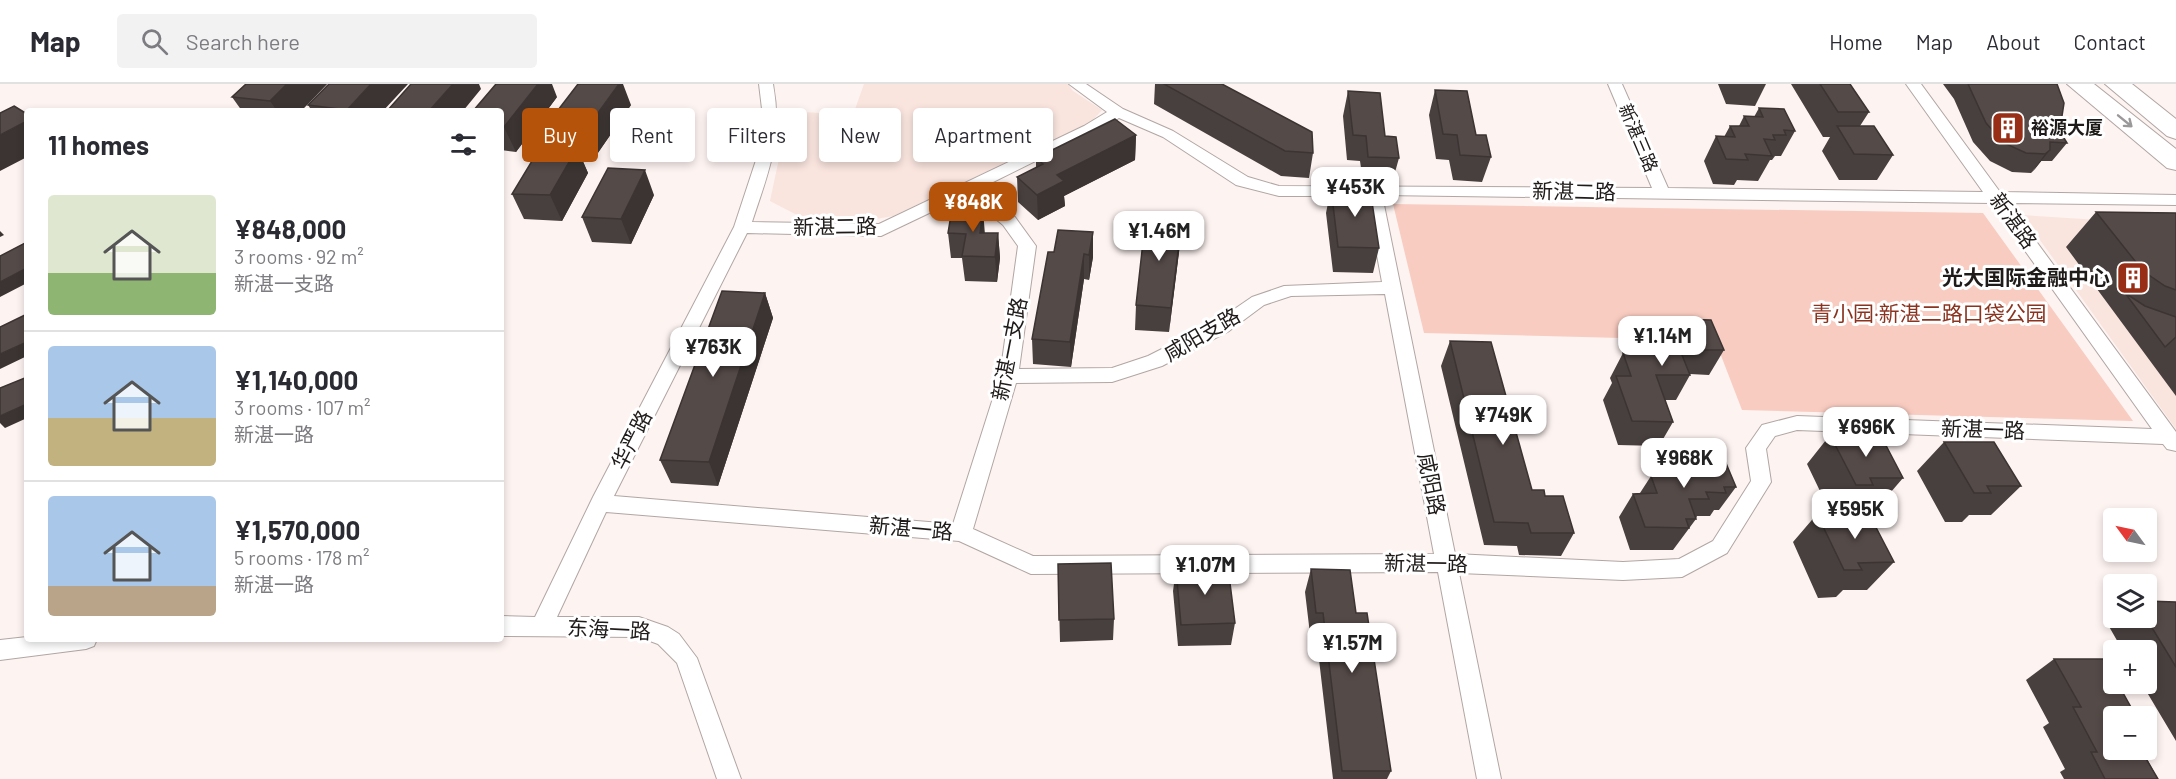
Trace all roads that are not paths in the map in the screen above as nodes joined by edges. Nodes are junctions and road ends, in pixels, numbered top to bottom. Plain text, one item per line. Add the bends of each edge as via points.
1 (766, 84) edge
2 (1076, 84) edge
3 (1615, 84) edge
4 (1913, 84) edge
5 (2079, 84) edge
6 (2117, 84) edge
7 (1118, 112) junction
8 (2176, 130) edge
9 (2176, 162) edge
10 (967, 187) junction
11 (1372, 190) junction
12 (1662, 193) junction
13 (1995, 197) junction
14 (2176, 200) edge
15 (742, 227) junction
16 (1392, 288) junction
17 (1009, 376) junction
18 (2173, 442) edge
19 (600, 503) junction
20 (961, 533) junction
21 (1446, 563) junction
22 (504, 626) edge
23 (542, 626) junction
24 (63, 642) edge
25 (0, 650) edge
26 (729, 779) edge
27 (1489, 779) edge

1 - 15 street, 华严路 via 770,109 767,151
2 - 7 street, 新湛二路
3 - 12 street, 新湛三路
4 - 13 street, 新湛路
5 -> 9 main road
6 - 8 main road
7 - 10 street, 新湛二路
7 - 11 street, 新湛二路 via 1168,134 1242,182 1279,192
10 - 15 street, 新湛二路 via 880,230
10 - 17 street, 新湛一支路 via 1009,221 1027,246
11 - 12 street, 新湛二路
11 - 16 street, 咸阳路
12 - 13 street, 新湛二路
13 - 14 street, 新湛二路
13 - 18 street, 新湛路
15 - 19 street, 华严路
16 - 17 street, 咸阳支路 via 1290,290 1258,301 1223,326 1155,362 1112,375
16 - 21 street, 咸阳路
17 - 20 street, 新湛一支路
18 - 21 street, 新湛一路 via 1797,423 1769,430 1756,448 1761,482 1720,547 1682,568 1623,571
19 - 20 street, 新湛一路
19 - 23 street, 华严路
20 - 21 street, 新湛一路 via 1031,565
21 - 27 street, 咸阳路
22 - 23 street, 东海一路
23 - 26 street, 东海一路 via 639,627 661,632 675,642 686,657
24 - 25 street

